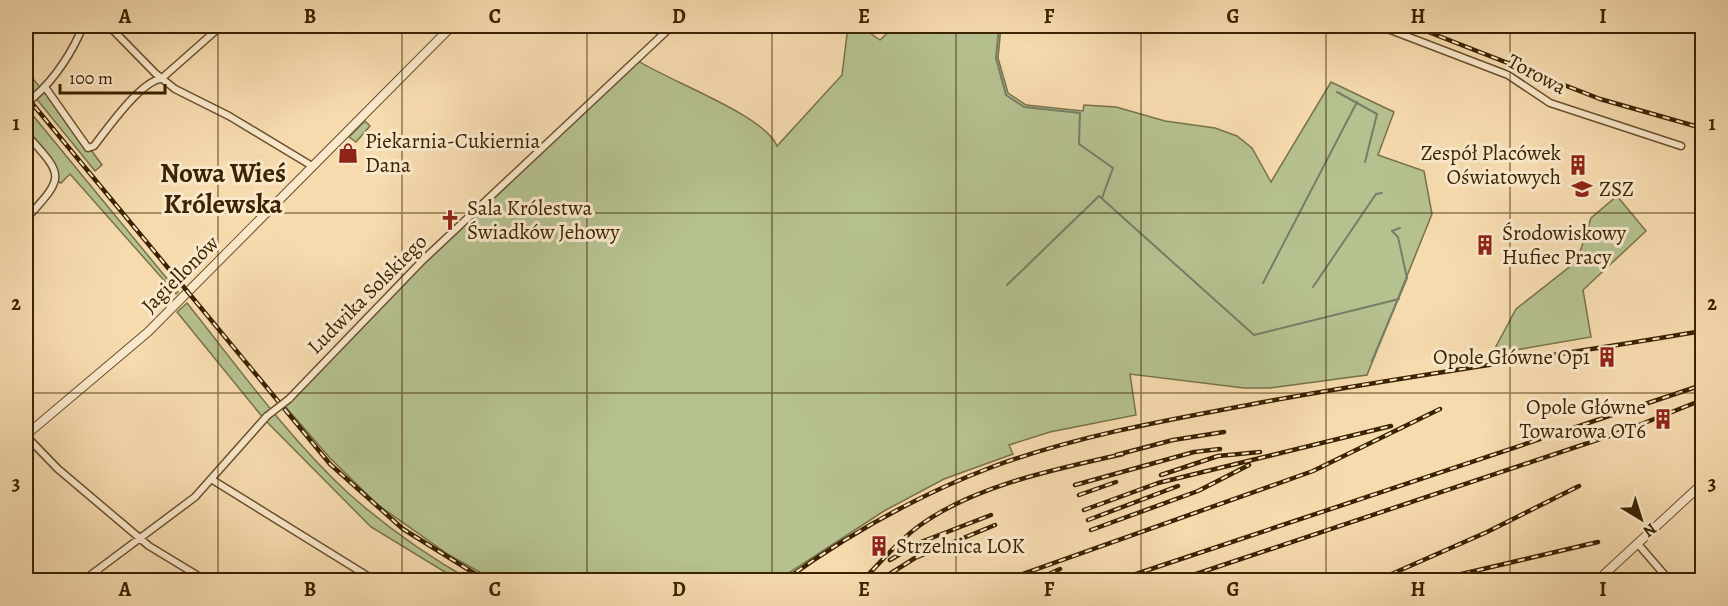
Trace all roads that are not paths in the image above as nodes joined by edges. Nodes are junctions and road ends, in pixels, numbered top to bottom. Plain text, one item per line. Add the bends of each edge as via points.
1 (83, 26) edge
2 (109, 26) edge
3 (221, 26) edge
4 (452, 26) edge
5 (672, 26) edge
6 (1380, 26) edge
7 (161, 79) junction
8 (45, 87) junction
9 (26, 104) edge
10 (26, 134) edge
11 (1681, 146) dead end
12 (312, 166) junction
13 (26, 219) edge
14 (26, 436) edge
15 (212, 479) junction
16 (1702, 484) edge
17 (141, 539) junction
18 (1638, 544) junction
19 (96, 572) junction
20 (84, 580) edge
21 (109, 580) edge
22 (205, 580) edge
23 (374, 580) edge
24 (1599, 580) edge
25 (1669, 580) edge

1 - 8 street
2 - 7 street
3 - 7 street
4 - 12 street, Jagiellonów
5 - 15 street, Ludwika Solskiego, bridge via 423,260 289,399 267,416
6 - 11 street, Torowa via 1508,75 1550,103
7 - 8 street via 153,80 88,148
7 - 12 street
8 - 9 street, bridge
10 - 13 street via 53,164 57,179
12 - 14 street, Jagiellonów via 148,332
14 - 17 street
15 - 17 street, Ludwika Solskiego
15 - 23 street
16 - 18 street
17 - 19 street, Ludwika Solskiego
17 - 22 street
18 - 24 street
18 - 25 street
19 - 20 street, Ludwika Solskiego
19 - 21 street

